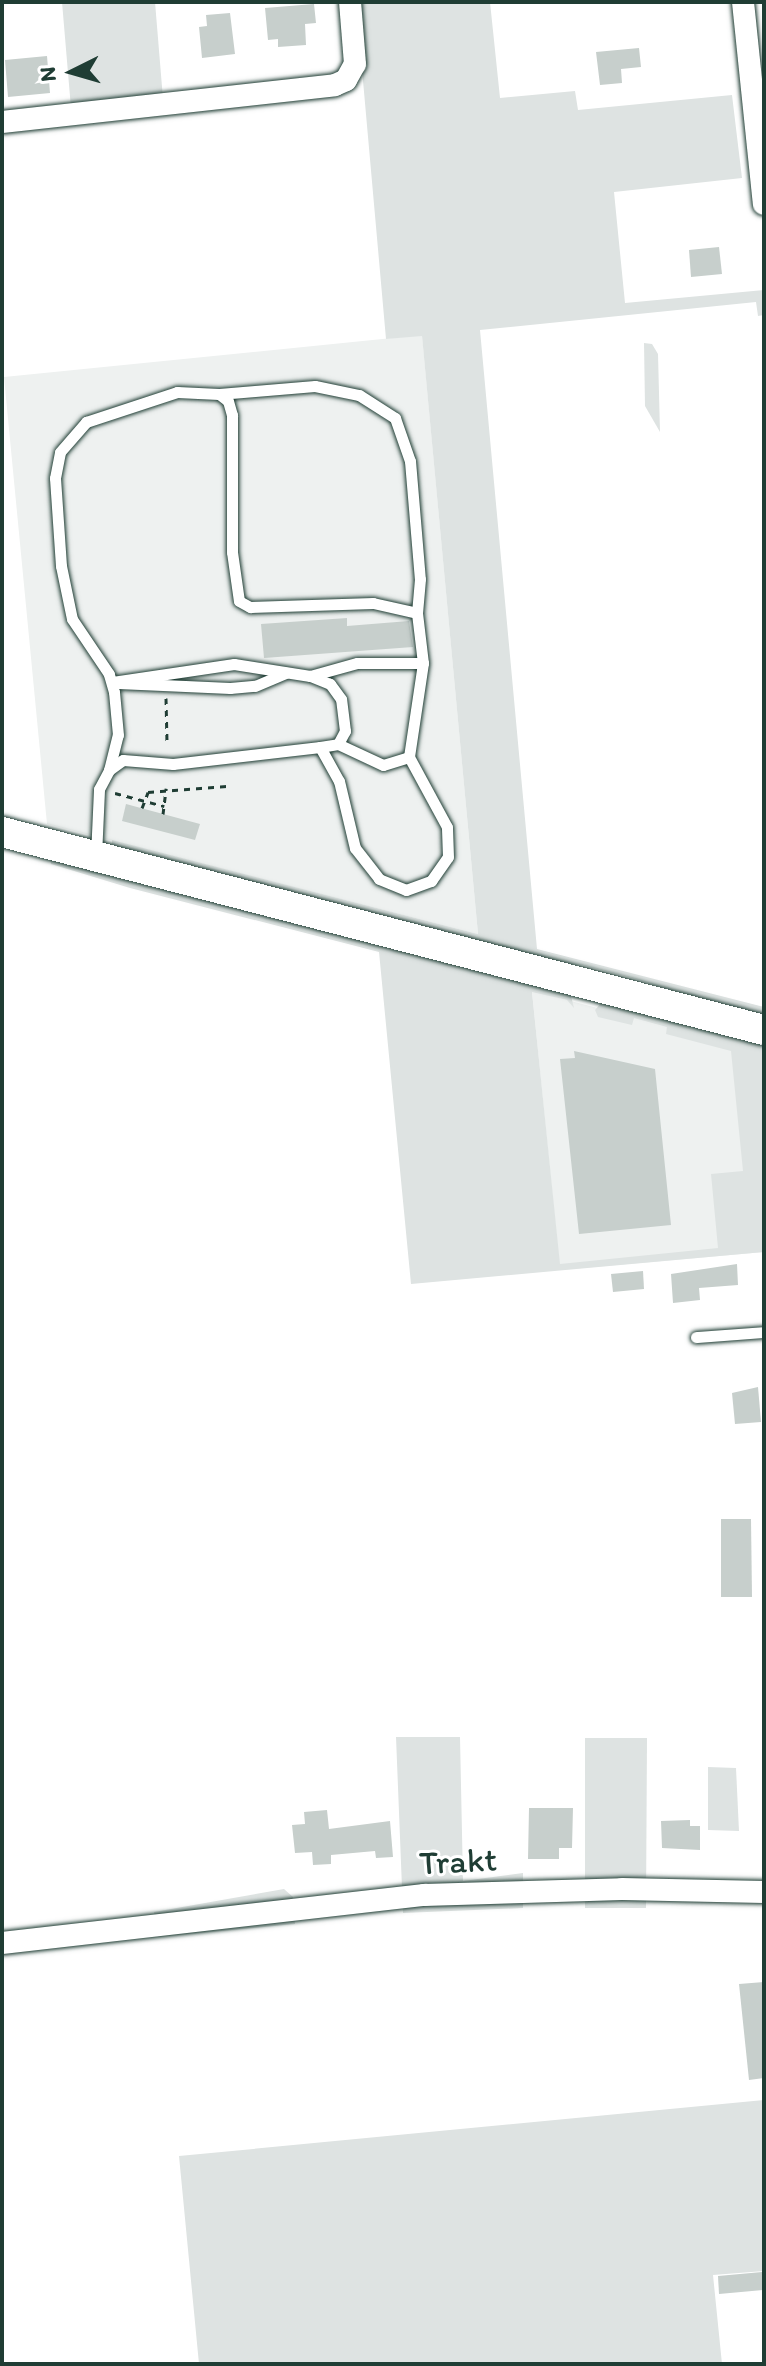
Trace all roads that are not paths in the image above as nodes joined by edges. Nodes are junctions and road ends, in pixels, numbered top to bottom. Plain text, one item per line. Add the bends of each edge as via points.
1 (350, 2) edge
2 (743, 2) edge
3 (2, 122) edge
4 (764, 204) edge
5 (219, 394) junction
6 (417, 613) junction
7 (423, 663) junction
8 (286, 673) junction
9 (310, 676) junction
10 (112, 682) junction
11 (338, 744) junction
12 (320, 747) junction
13 (409, 757) junction
14 (109, 770) junction
15 (2, 832) edge
16 (96, 857) junction
17 (764, 1030) edge
18 (764, 1332) edge
19 (696, 1337) dead end
20 (764, 1892) edge
21 (2, 1943) edge

1 - 3 street via 355,64 346,80 335,85
2 - 4 street
5 - 6 lane via 315,386 359,395 395,418 410,461 420,579
5 - 6 lane via 232,415 232,565 239,601 250,607 373,603
5 - 10 lane via 177,392 130,403 86,422 60,452 55,478 66,597 85,644
6 - 7 lane
7 - 9 lane via 357,663
7 - 13 lane
8 - 9 lane
8 - 10 lane via 234,664
8 - 10 lane via 255,686 166,688
9 - 11 lane via 330,684 341,699 345,731
10 - 14 lane via 118,735
11 - 12 lane
11 - 13 lane via 383,765
12 - 13 lane via 339,781 355,848 379,879 406,890 431,881 448,857 447,827
12 - 14 lane via 173,764 123,760
14 - 16 lane via 99,789
15 - 16 main road
16 - 17 main road
18 - 19 lane
20 - 21 street, Trakt via 622,1889 424,1895

